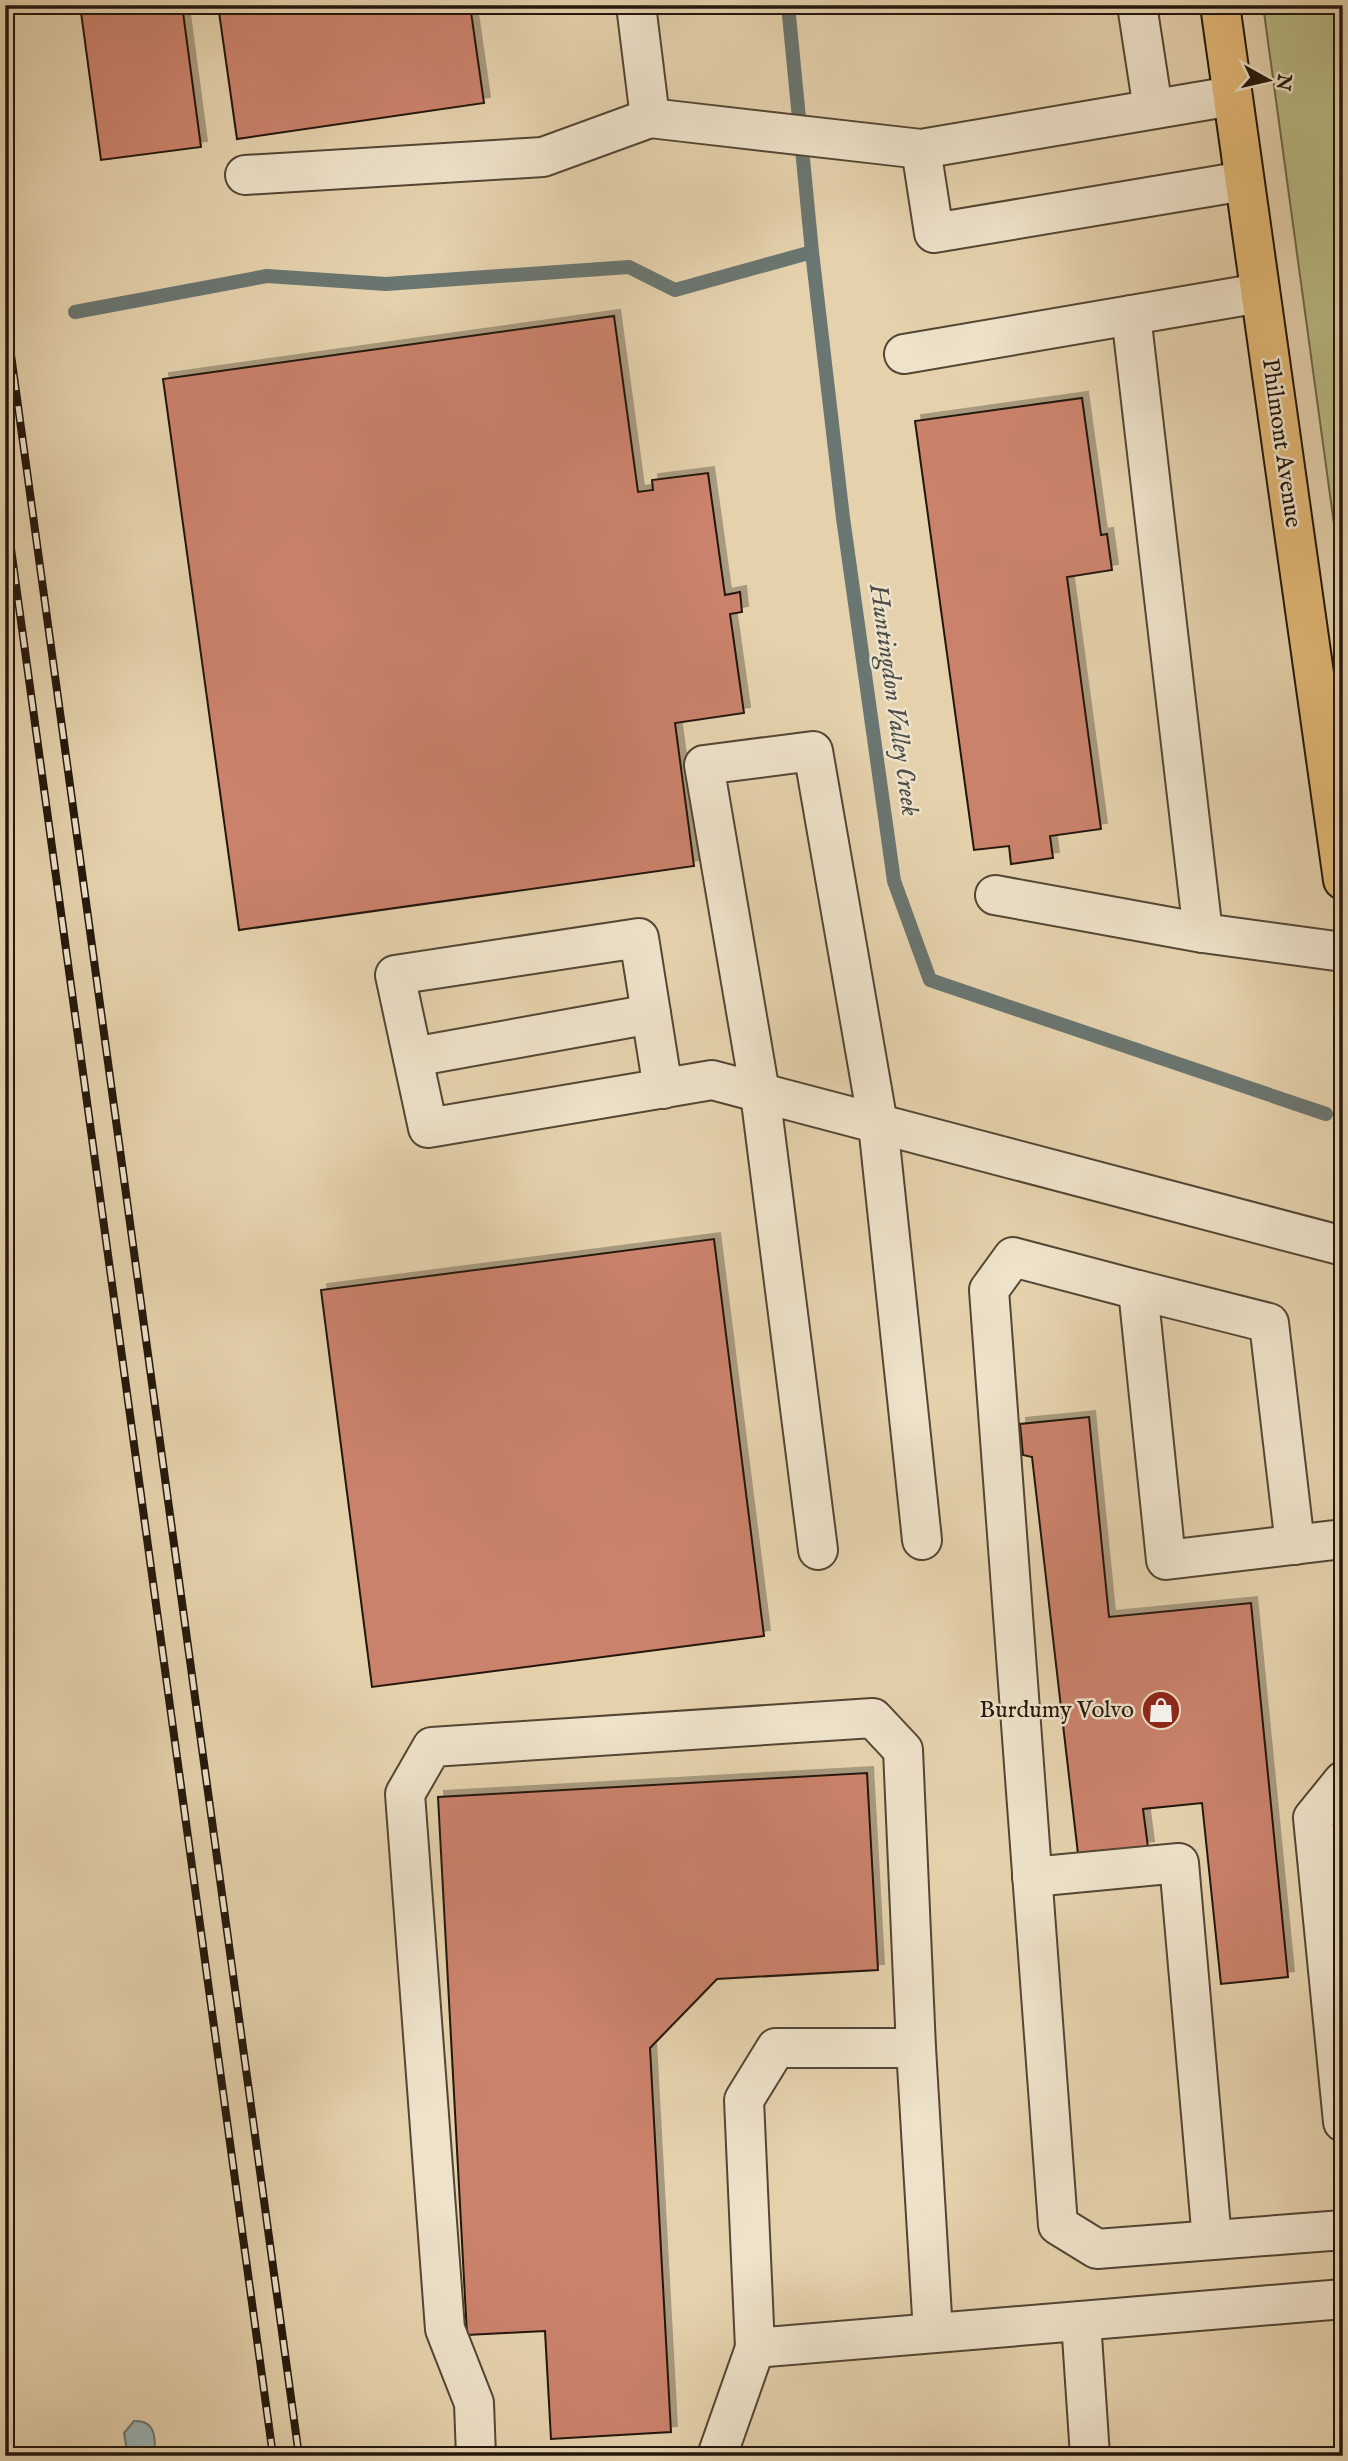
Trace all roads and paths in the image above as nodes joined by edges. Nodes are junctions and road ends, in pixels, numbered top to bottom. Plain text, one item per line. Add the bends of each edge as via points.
1 (636, 5) edge
2 (1137, 5) edge
3 (1220, 5) edge
4 (1233, 96) junction
5 (1153, 110) junction
6 (650, 118) junction
7 (921, 149) junction
8 (245, 175) dead end
9 (1244, 181) junction
10 (1260, 293) junction
11 (1131, 315) junction
12 (904, 354) dead end
13 (1343, 880) edge
14 (995, 895) dead end
15 (1203, 933) junction
16 (1343, 952) edge
17 (651, 1014) junction
18 (413, 1057) junction
19 (663, 1089) junction
20 (760, 1093) junction
21 (878, 1124) junction
22 (1343, 1246) edge
23 (1138, 1290) junction
24 (1343, 1539) edge
25 (922, 1540) dead end
26 (1295, 1545) junction
27 (818, 1549) dead end
28 (1343, 1782) edge
29 (1032, 1877) junction
30 (916, 2048) junction
31 (1343, 2122) edge
32 (1343, 2230) edge
33 (1212, 2240) junction
34 (1342, 2299) edge
35 (1343, 2319) edge
36 (1081, 2321) junction
37 (933, 2333) junction
38 (755, 2348) junction
39 (477, 2456) edge
40 (716, 2456) edge
41 (1090, 2456) edge

1 - 6 lane
2 - 5 lane
3 - 4 main road, Philmont Avenue
4 - 5 lane
4 - 9 main road, Philmont Avenue
5 - 7 lane
6 - 7 lane
6 - 8 lane via 543,157
7 - 9 lane via 934,233
9 - 10 main road, Philmont Avenue
10 - 11 lane
10 - 13 main road, Philmont Avenue
11 - 12 lane
11 - 15 lane
14 - 15 lane
15 - 16 lane
17 - 18 lane
17 - 18 lane via 639,938 395,975
17 - 19 lane
18 - 19 lane via 428,1128
19 - 20 lane via 712,1080
20 - 21 lane
20 - 21 lane via 704,765 813,751
20 - 27 lane
21 - 22 lane
21 - 25 lane
23 - 26 lane via 1269,1323
23 - 26 lane via 1166,1560
23 - 29 lane via 1013,1258 989,1290
24 - 26 lane
28 - 31 lane via 1313,1818
29 - 33 lane via 1058,2225 1097,2249
29 - 33 lane via 1179,1863
30 - 37 lane
30 - 38 lane via 776,2048 744,2099
30 - 39 lane via 902,1750 873,1718 432,1747 405,1794 444,2329 474,2403
32 - 33 lane
34 - 35 lane
34 - 36 lane
36 - 37 lane
36 - 41 lane
37 - 38 lane
38 - 40 lane

